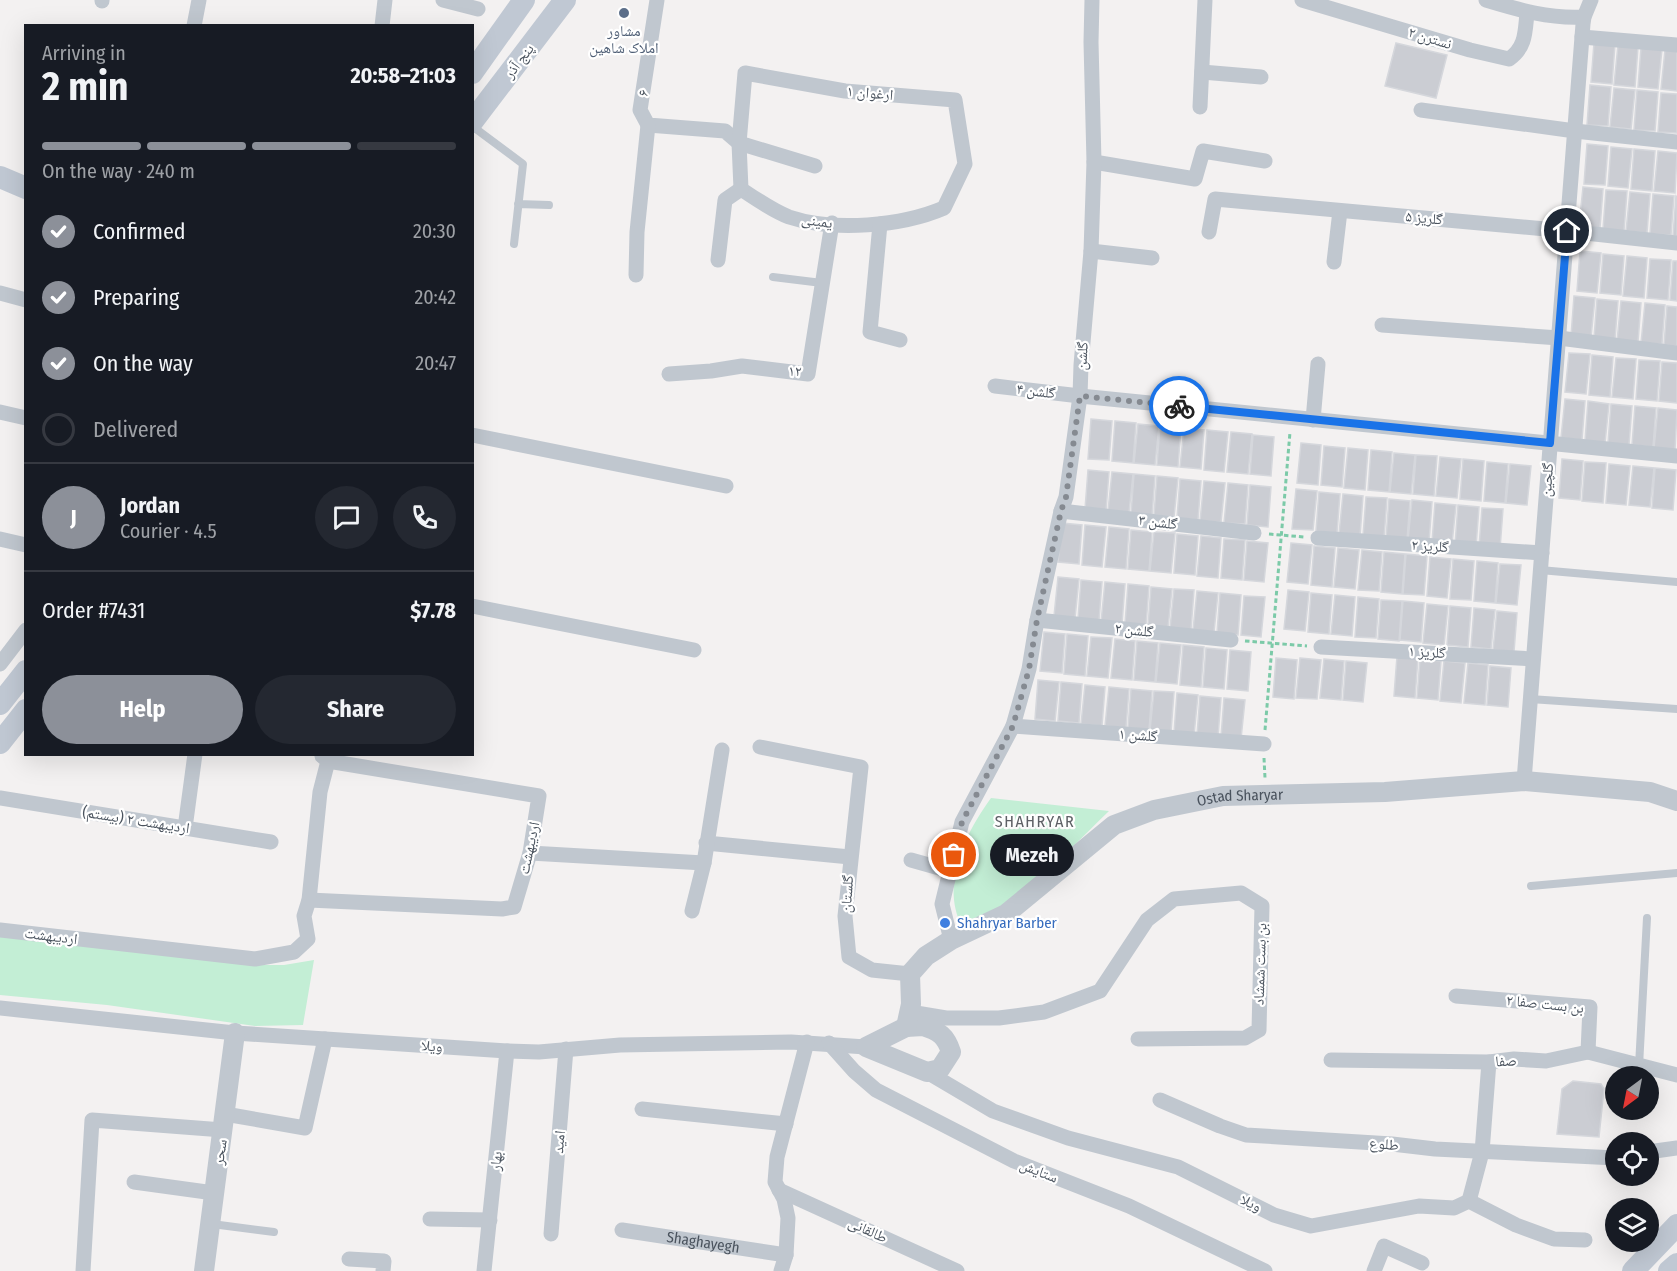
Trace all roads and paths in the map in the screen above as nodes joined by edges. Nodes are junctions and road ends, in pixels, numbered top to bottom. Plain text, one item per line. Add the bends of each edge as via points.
1 (200, 0) edge
2 (385, 0) edge
3 (443, 0) edge
4 (524, 0) edge
5 (565, 0) edge
6 (657, 0) edge
7 (1092, 0) edge
8 (1204, 0) edge
9 (1302, 0) edge
10 (1486, 0) edge
11 (1591, 0) edge
12 (478, 9) dead end
13 (1527, 13) junction
14 (1584, 17) junction
15 (194, 24) edge
16 (382, 24) edge
17 (1582, 37) junction
18 (1677, 45) edge
19 (474, 70) edge
20 (1202, 72) junction
21 (1261, 77) dead end
22 (1200, 107) dead end
23 (1421, 110) dead end
24 (474, 121) edge
25 (648, 125) junction
26 (474, 126) edge
27 (1575, 131) junction
28 (1677, 142) edge
29 (739, 143) junction
30 (1265, 161) dead end
31 (1094, 162) junction
32 (815, 166) dead end
33 (0, 177) edge
34 (24, 187) edge
35 (741, 189) junction
36 (518, 204) junction
37 (549, 205) dead end
38 (944, 208) joint
39 (1340, 211) junction
40 (832, 224) junction
41 (880, 224) junction
42 (1567, 231) junction
43 (1209, 232) dead end
44 (1677, 243) edge
45 (514, 244) dead end
46 (1091, 251) junction
47 (1152, 258) dead end
48 (718, 260) dead end
49 (1334, 262) dead end
50 (636, 275) dead end
51 (773, 277) dead end
52 (822, 283) junction
53 (0, 293) edge
54 (24, 299) edge
55 (1382, 325) dead end
56 (1558, 338) junction
57 (900, 340) dead end
58 (1677, 353) edge
59 (1318, 364) dead end
60 (669, 374) dead end
61 (995, 386) dead end
62 (1080, 396) junction
63 (0, 412) edge
64 (24, 418) edge
65 (1291, 418) junction
66 (1313, 420) junction
67 (474, 435) edge
68 (1550, 443) junction
69 (1677, 456) edge
70 (726, 486) dead end
71 (1061, 511) junction
72 (1254, 533) joint
73 (1281, 535) junction
74 (0, 538) edge
75 (1318, 538) joint
76 (24, 544) edge
77 (1542, 554) junction
78 (1540, 570) junction
79 (1677, 582) edge
80 (474, 606) edge
81 (1037, 620) junction
82 (24, 632) edge
83 (1231, 640) joint
84 (1272, 643) junction
85 (1321, 647) joint
86 (694, 650) dead end
87 (3, 655) edge
88 (24, 655) edge
89 (1533, 659) junction
90 (24, 674) edge
91 (1530, 699) junction
92 (0, 704) edge
93 (1677, 709) edge
94 (24, 713) edge
95 (1013, 726) junction
96 (0, 744) edge
97 (1264, 744) junction
98 (760, 747) dead end
99 (722, 750) dead end
100 (195, 756) edge
101 (326, 757) edge
102 (1524, 781) junction
103 (1266, 795) junction
104 (0, 798) edge
105 (1675, 798) edge
106 (185, 828) junction
107 (271, 842) dead end
108 (706, 843) junction
109 (530, 853) junction
110 (850, 857) junction
111 (911, 860) dead end
112 (704, 863) junction
113 (950, 871) junction
114 (1677, 873) edge
115 (1531, 886) dead end
116 (309, 900) junction
117 (693, 912) dead end
118 (1647, 918) dead end
119 (0, 930) edge
120 (951, 940) junction
121 (910, 974) junction
122 (1456, 996) dead end
123 (0, 1008) edge
124 (908, 1019) junction
125 (235, 1033) junction
126 (325, 1039) junction
127 (1138, 1039) dead end
128 (807, 1042) junction
129 (829, 1043) junction
130 (866, 1047) junction
131 (566, 1049) junction
132 (507, 1051) junction
133 (1588, 1052) junction
134 (1331, 1060) dead end
135 (1489, 1062) junction
136 (1639, 1066) joint
137 (1659, 1071) edge
138 (927, 1072) junction
139 (1677, 1075) edge
140 (1160, 1100) dead end
141 (642, 1108) dead end
142 (224, 1122) junction
143 (786, 1124) junction
144 (1677, 1148) edge
145 (1659, 1150) edge
146 (1482, 1152) junction
147 (1605, 1158) edge
148 (134, 1182) dead end
149 (779, 1190) junction
150 (214, 1193) junction
151 (1469, 1201) junction
152 (430, 1219) dead end
153 (490, 1220) junction
154 (210, 1223) junction
155 (1677, 1225) edge
156 (622, 1230) dead end
157 (273, 1232) dead end
158 (551, 1234) dead end
159 (1585, 1240) dead end
160 (786, 1255) junction
161 (349, 1259) dead end
162 (1422, 1263) dead end
163 (1677, 1264) edge
164 (83, 1271) edge
165 (204, 1271) edge
166 (383, 1271) edge
167 (484, 1271) edge
168 (781, 1271) edge
169 (957, 1271) edge
170 (1265, 1271) edge
171 (1374, 1271) edge
172 (1633, 1271) edge
173 (1669, 1271) edge

1 - 15 street
2 - 16 street
3 - 12 street
4 - 19 main road, پنج آذر
5 - 24 main road, پنج آذر
6 - 25 street, ۶ via 640,110
7 - 31 street, گلشن
8 - 20 street
9 - 13 street, نسترن ۲ via 1509,59 1520,51
10 - 13 street
11 - 14 street, گلچین
13 - 14 street
14 - 17 street, گلچین
17 - 18 street
17 - 27 street, گلچین
20 - 21 street
20 - 22 street
23 - 27 street
25 - 29 street via 725,131
25 - 50 street
26 - 36 lane via 523,164
27 - 28 street
27 - 42 street, گلچین
29 - 32 street
29 - 35 street
29 - 38 street, ارغوان ۱ via 745,72 845,91 955,100 965,164
30 - 31 street via 1203,151 1194,179
31 - 46 street, گلشن
33 - 34 main road
35 - 40 street, یمینی via 789,217
35 - 48 street via 725,200
36 - 37 lane
36 - 45 lane
38 - 41 street, یمینی via 925,216
39 - 42 street, گلریز ۵
39 - 43 street, گلریز ۵ via 1215,199
39 - 49 street
40 - 41 street, یمینی
40 - 52 street, ۱۲
41 - 57 street via 870,332
42 - 44 street, گلریز ۵
42 - 56 street, گلچین
46 - 47 street
46 - 62 street, گلشن
51 - 52 lane
52 - 60 street, ۱۲ via 808,374 742,366
53 - 54 street
55 - 56 street
56 - 58 street
56 - 68 street, گلچین
59 - 66 street
61 - 62 street, گلشن ۴
62 - 65 street, گلشن ۴
62 - 71 street, گلشن
63 - 64 street
65 - 66 street, گلشن ۴
65 - 73 path
66 - 68 street, گلشن ۴
67 - 70 street
68 - 69 street, گلشن ۴
68 - 77 street, گلچین
71 - 72 street, گلشن ۳
71 - 81 street, گلشن
72 - 73 path
73 - 75 path
73 - 84 path
74 - 76 street
75 - 77 street, گلریز ۲
77 - 78 street, گلچین
78 - 79 lane
78 - 89 street, گلچین
80 - 86 street
81 - 83 street, گلشن ۲
81 - 95 street, گلشن via 1029,669
82 - 87 street
83 - 84 path
84 - 85 path
84 - 97 path
85 - 89 street, گلریز ۱
87 - 88 street
89 - 91 street, گلچین
90 - 92 main road
91 - 93 lane
91 - 102 street, گلچین
94 - 96 main road
95 - 97 street, گلشن ۱
95 - 113 street, گلشن via 962,822
97 - 103 path
98 - 110 street, گلستان via 861,767
99 - 108 street
100 - 106 street
101 - 109 street, اردیبهشت via 539,796
101 - 116 street, اردیبهشت
102 - 103 street, Ostad Sharyar via 1385,792
102 - 105 street, Ostad Sharyar via 1650,792
103 - 120 street, Ostad Sharyar via 1223,796 1154,810 1114,825 1006,914
104 - 106 street, اردیبهشت ۲ (بیستم)
106 - 107 street, اردیبهشت ۲ (بیستم)
108 - 110 street
108 - 112 street
109 - 112 street
109 - 116 street, اردیبهشت via 514,907
110 - 121 street, گلستان via 845,916 849,957 872,970
111 - 113 street
112 - 117 street
113 - 120 street, گلشن via 942,904
114 - 115 lane
116 - 119 street, اردیبهشت via 304,916 308,939 294,952 255,960
118 - 136 lane
120 - 121 street, Ostad Sharyar via 926,956
121 - 124 street
122 - 133 street, بن بست صفا ۲ via 1590,1007
123 - 125 street, ویلا
124 - 127 street, بن بست شمشاد via 999,1018 1044,1012 1100,991 1147,920 1174,899 1241,893 1262,906 1259,1030 1245,1038
124 - 130 street
124 - 138 street via 937,1030 947,1039 951,1052 945,1063 940,1069
125 - 126 street, ویلا
125 - 142 street, سحر
126 - 132 street, ویلا
126 - 142 street via 305,1128
128 - 129 street, ویلا
128 - 131 street, ویلا
128 - 143 street
129 - 130 street, ویلا
129 - 170 street, ستایش via 876,1090 1014,1161 1129,1206
130 - 138 street
131 - 132 street, ویلا
131 - 158 street, امید
132 - 153 street, بهار
133 - 135 street, صفا via 1546,1061
133 - 136 street, صفا
134 - 135 street, صفا
135 - 146 street
137 - 139 street, صفا
138 - 151 street, ویلا via 993,1111 1068,1138 1178,1167 1275,1215 1311,1226 1419,1206 1454,1208
140 - 146 street, طلوع via 1246,1135
141 - 143 street
142 - 150 street, سحر
142 - 164 street via 92,1120
143 - 149 street via 777,1157 775,1182
144 - 145 street
146 - 147 street, طلوع
146 - 151 street
148 - 150 street
149 - 160 street via 788,1218
149 - 169 street, طالقانی
150 - 154 street, سحر
151 - 159 street via 1516,1226 1554,1239
152 - 153 street
153 - 167 street, بهار
154 - 157 lane
154 - 165 street, سحر
155 - 172 main road
156 - 160 street, Shaghayegh
160 - 168 street
161 - 166 street via 384,1261
162 - 171 street via 1384,1246
163 - 173 main road

